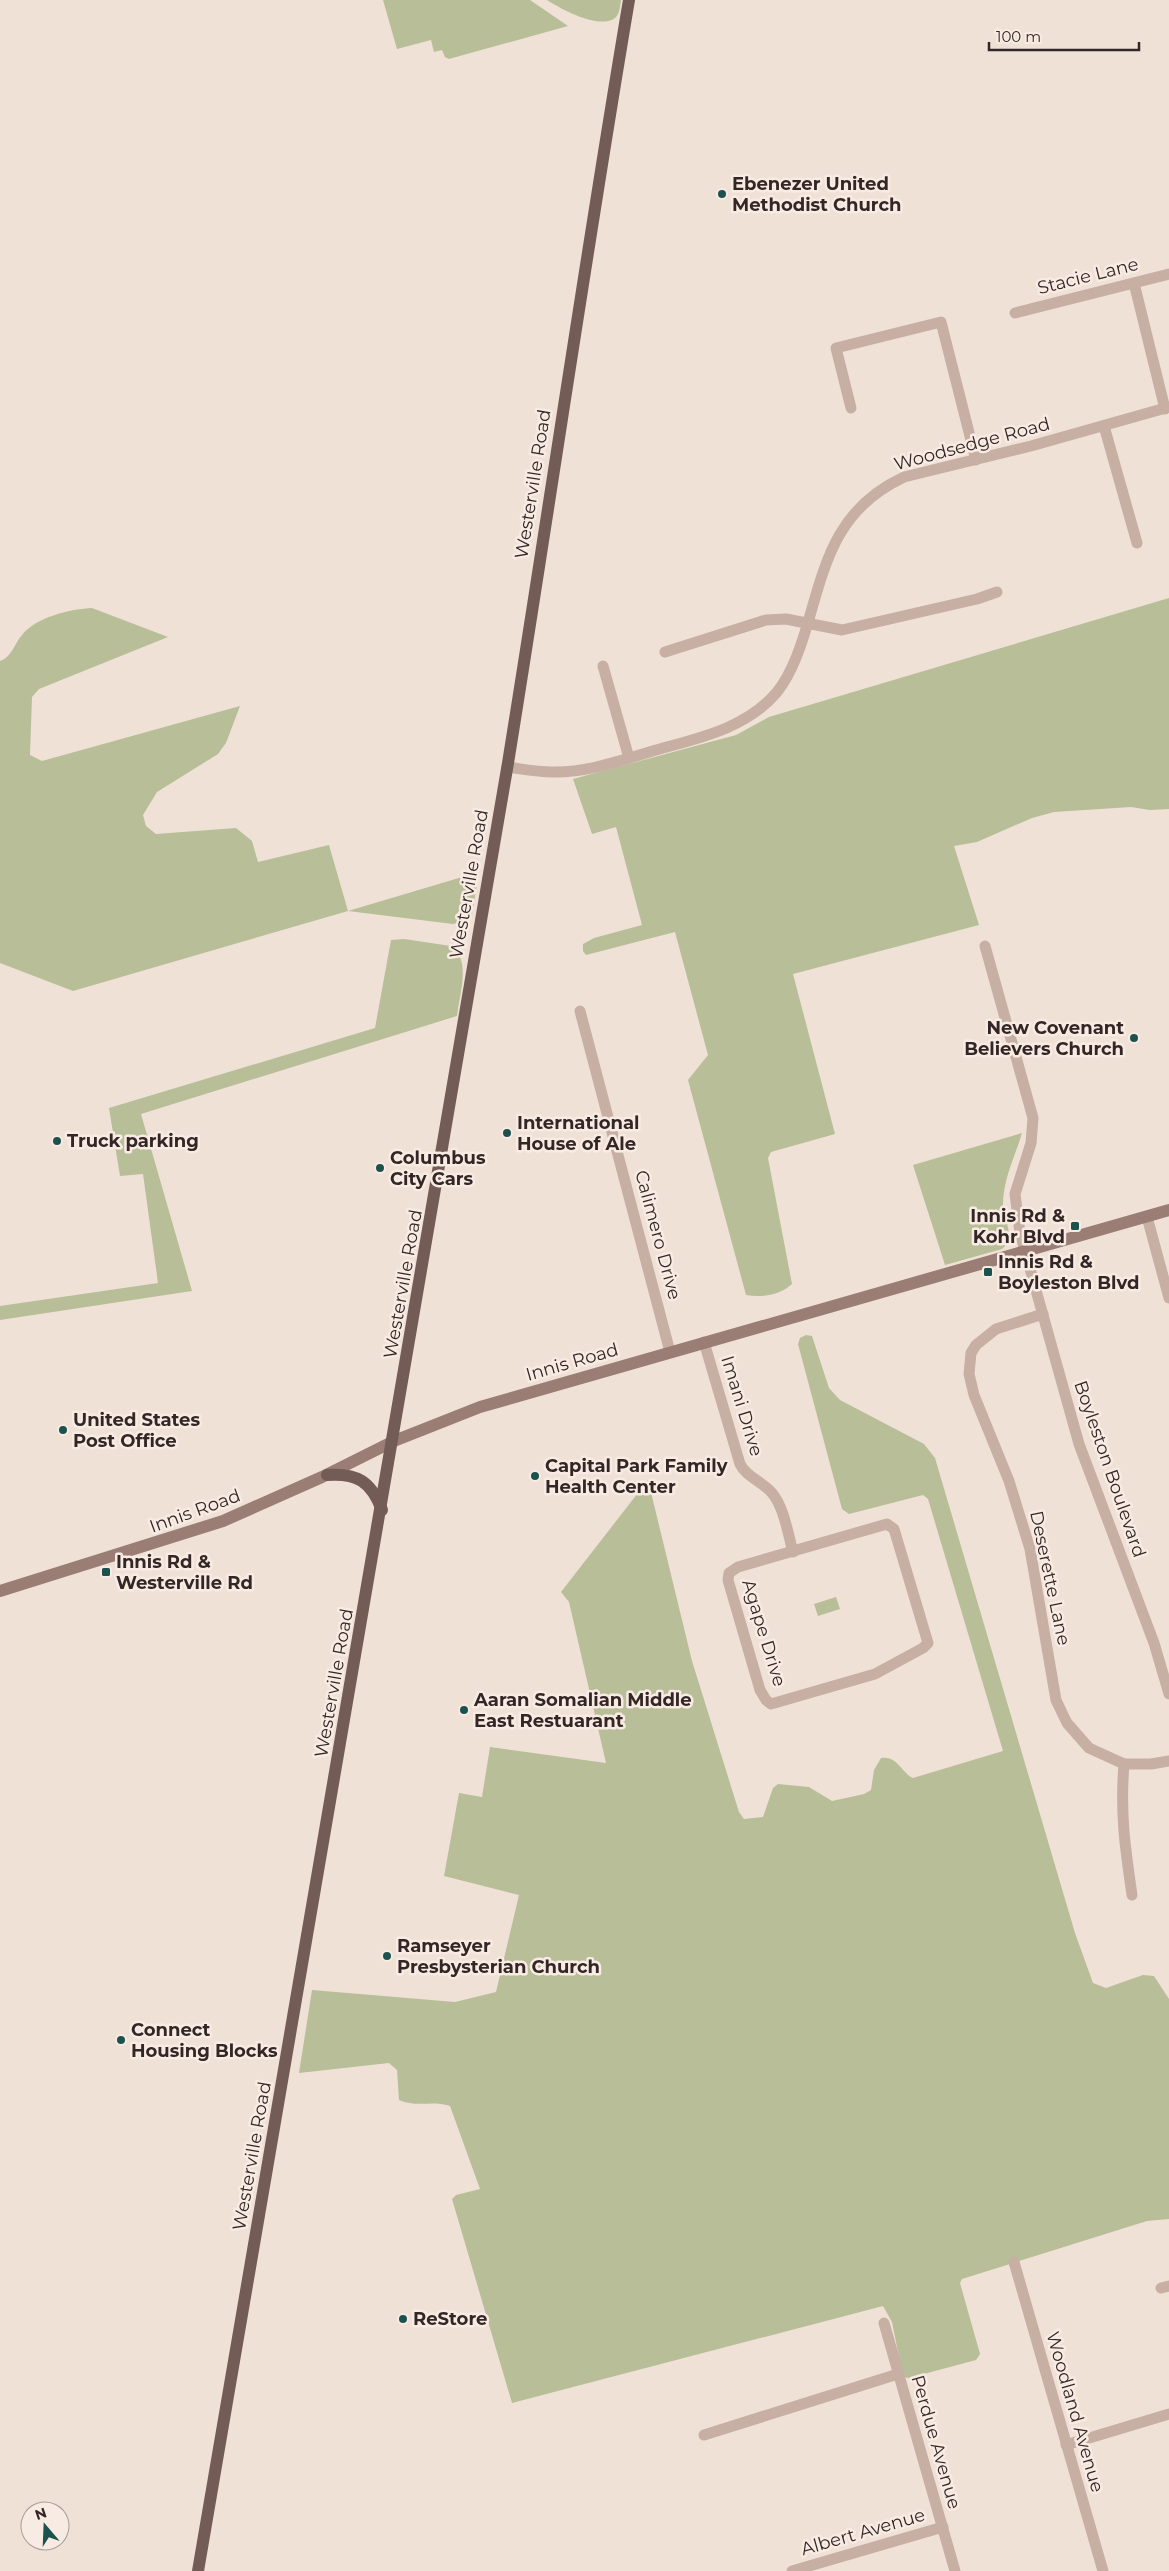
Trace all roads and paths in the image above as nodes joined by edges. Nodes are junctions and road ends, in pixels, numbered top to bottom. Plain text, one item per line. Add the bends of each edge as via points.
1 (629, 0) edge
2 (1169, 274) edge
3 (1134, 283) junction
4 (1015, 313) dead end
5 (851, 408) dead end
6 (1167, 408) edge
7 (1104, 426) junction
8 (976, 460) junction
9 (1137, 543) dead end
10 (997, 592) dead end
11 (808, 625) junction
12 (665, 652) dead end
13 (603, 666) dead end
14 (629, 758) junction
15 (507, 767) junction
16 (985, 946) dead end
17 (580, 1011) dead end
18 (1169, 1210) edge
19 (1147, 1217) junction
20 (1027, 1252) junction
21 (1169, 1298) edge
22 (1043, 1314) junction
23 (704, 1342) junction
24 (670, 1352) junction
25 (394, 1441) junction
26 (327, 1475) junction
27 (382, 1510) junction
28 (793, 1552) junction
29 (0, 1591) edge
30 (1169, 1694) edge
31 (1169, 1761) edge
32 (1124, 1764) junction
33 (1132, 1895) dead end
34 (1014, 2262) dead end
35 (884, 2323) dead end
36 (898, 2374) junction
37 (1169, 2414) edge
38 (704, 2436) dead end
39 (1066, 2445) junction
40 (943, 2528) junction
41 (198, 2571) edge
42 (792, 2571) edge
43 (955, 2571) edge
44 (1102, 2571) edge

1 - 15 main road, Westerville Road
2 - 3 street, Stacie Lane
3 - 4 street, Stacie Lane
3 - 6 street
5 - 8 street via 836,348 941,322
6 - 7 street, Woodsedge Road
7 - 8 street, Woodsedge Road
7 - 9 street
8 - 11 street, Woodsedge Road via 904,477 853,513 842,528 822,573
10 - 11 street via 860,627 842,630
11 - 12 street via 786,619 766,620
11 - 14 street, Woodsedge Road via 792,666 777,692 755,711 710,735
13 - 14 street
14 - 15 street, Woodsedge Road via 553,772
15 - 25 main road, Westerville Road
16 - 20 street, Boyleston Boulevard via 1033,1118 1031,1143 1015,1194 1020,1233
17 - 24 street, Calimero Drive
18 - 19 main road, Innis Road
19 - 20 main road, Innis Road
19 - 21 street
20 - 22 street, Boyleston Boulevard
20 - 23 main road, Innis Road
22 - 30 street, Boyleston Boulevard via 1079,1444 1154,1643
22 - 32 street, Deserette Lane via 996,1329 976,1344 971,1353 969,1374 974,1395 1010,1481 1030,1549 1056,1700 1067,1723 1090,1748
23 - 24 main road, Innis Road
23 - 28 street, Imani Drive via 740,1464 746,1474 776,1498
24 - 25 main road, Innis Road via 480,1407
25 - 26 main road, Innis Road
25 - 27 main road, Westerville Road
26 - 27 main road via 344,1474 370,1486
26 - 29 main road, Innis Road via 224,1522
27 - 41 main road, Westerville Road
28 - 28 street, Agape Drive via 738,1567 729,1573 728,1580 760,1690 771,1704 875,1674 928,1642 894,1529 886,1524
31 - 32 street, Deserette Lane
32 - 33 street via 1122,1825
34 - 39 street, Woodland Avenue
35 - 36 street, Perdue Avenue
36 - 38 street
36 - 40 street, Perdue Avenue
37 - 39 street
39 - 44 street, Woodland Avenue
40 - 42 street, Albert Avenue
40 - 43 street, Perdue Avenue

